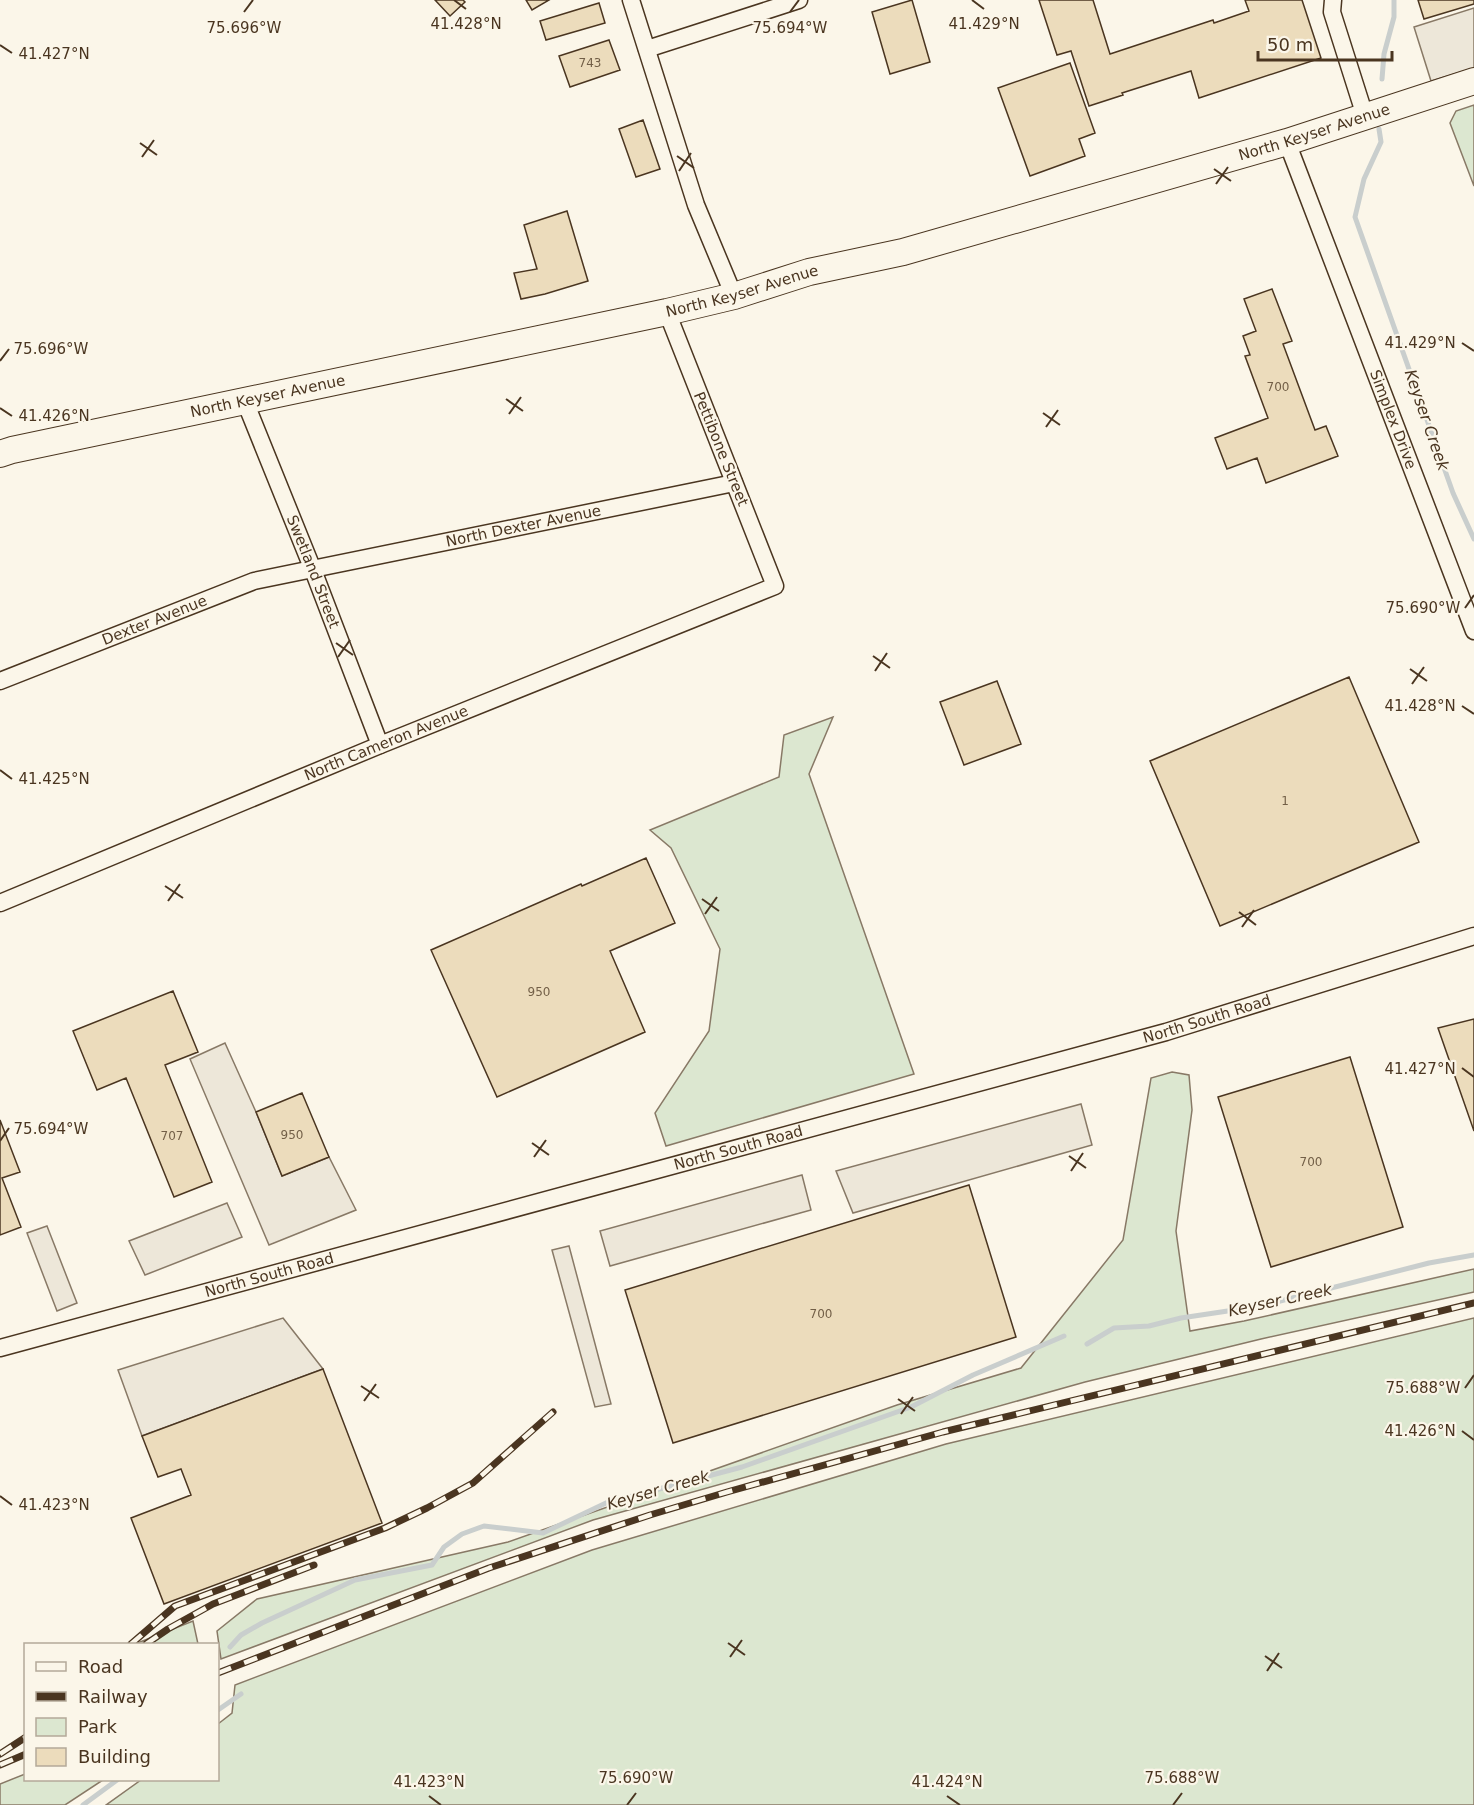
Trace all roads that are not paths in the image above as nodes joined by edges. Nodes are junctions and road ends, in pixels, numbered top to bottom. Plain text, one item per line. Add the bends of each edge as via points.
1 (630, 0) edge
2 (799, 0) edge
3 (1333, 0) edge
4 (647, 49) junction
5 (1474, 81) edge
6 (1365, 116) junction
7 (1287, 142) junction
8 (734, 296) junction
9 (666, 312) junction
10 (244, 399) junction
11 (0, 454) edge
12 (734, 483) junction
13 (313, 570) junction
14 (775, 586) joint
15 (1474, 631) edge
16 (0, 681) edge
17 (380, 745) junction
18 (0, 903) edge
19 (1474, 936) edge
20 (0, 1348) edge

1 - 4 street
2 - 4 street
3 - 6 street via 1332,12
4 - 8 street via 696,205
5 - 6 main road, North Keyser Avenue
6 - 7 main road, North Keyser Avenue
7 - 8 main road, North Keyser Avenue via 903,252 808,272
7 - 15 street, Simplex Drive
8 - 9 main road, North Keyser Avenue
9 - 10 main road, North Keyser Avenue
9 - 12 street, Pettibone Street
10 - 11 main road, North Keyser Avenue
10 - 13 street, Swetland Street
12 - 13 street, North Dexter Avenue
12 - 14 street, Pettibone Street
13 - 16 street, Dexter Avenue via 254,581
13 - 17 street, Swetland Street
14 - 17 street, North Cameron Avenue
17 - 18 street, North Cameron Avenue
19 - 20 street, North South Road via 1155,1035

